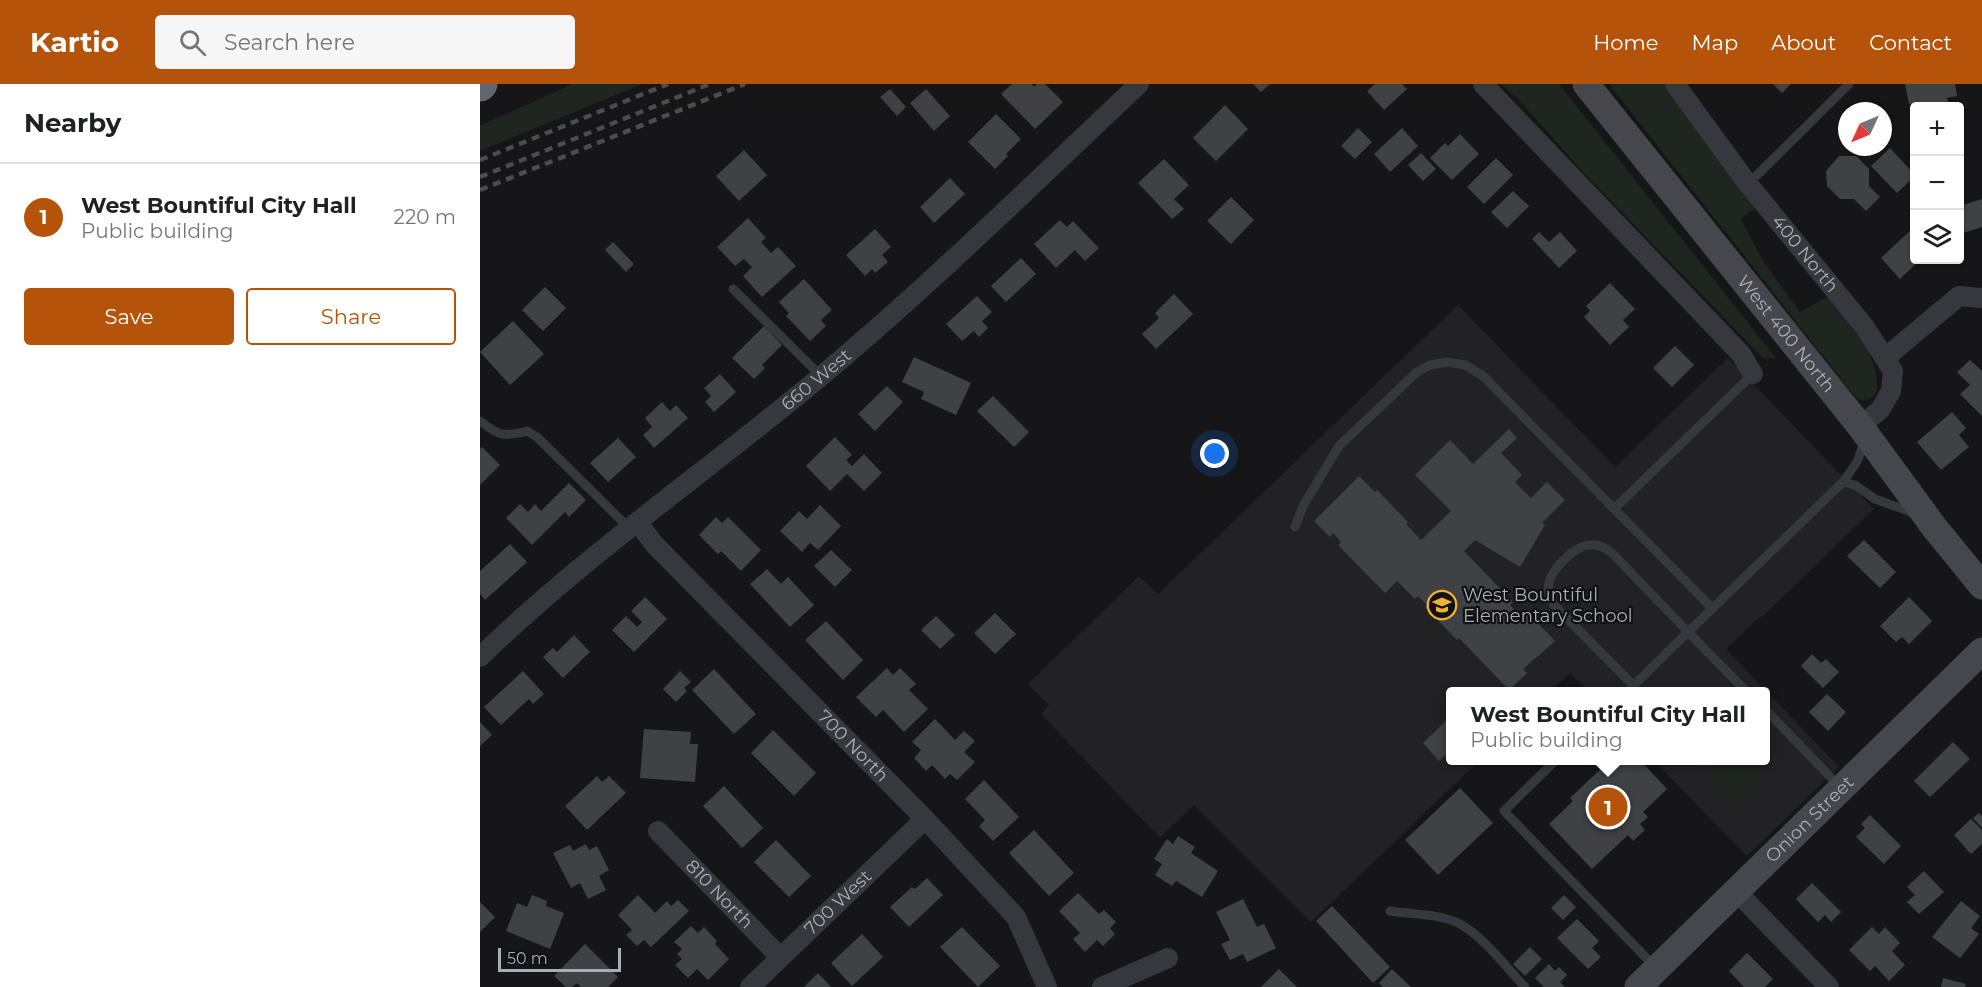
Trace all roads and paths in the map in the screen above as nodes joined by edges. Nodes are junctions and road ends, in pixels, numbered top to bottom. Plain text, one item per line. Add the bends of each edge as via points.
1 (1139, 84) edge
2 (1483, 84) edge
3 (1586, 84) edge
4 (1849, 84) edge
5 (1679, 86) edge
6 (1748, 184) junction
7 (734, 289) dead end
8 (1982, 298) edge
9 (1885, 358) junction
10 (1753, 374) joint
11 (821, 376) junction
12 (480, 421) edge
13 (1864, 431) junction
14 (1843, 482) junction
15 (1615, 508) junction
16 (1927, 517) junction
17 (634, 526) junction
18 (1295, 527) dead end
19 (1982, 586) edge
20 (1712, 608) junction
21 (1688, 632) junction
22 (482, 651) edge
23 (1982, 651) edge
24 (1629, 687) edge
25 (1631, 687) edge
26 (1742, 687) edge
27 (1770, 714) edge
28 (1551, 765) edge
29 (1841, 788) junction
30 (925, 819) junction
31 (658, 831) dead end
32 (1736, 891) junction
33 (1390, 911) dead end
34 (780, 957) junction
35 (1168, 958) dead end
36 (1657, 968) junction
37 (750, 987) edge
38 (1047, 987) edge
39 (1102, 987) edge
40 (1525, 987) edge
41 (1638, 987) edge
42 (1829, 987) edge

1 - 11 street, 660 West
2 - 10 street via 1734,346
3 - 13 street, West 400 North
4 - 6 lane
5 - 6 street, 400 North
6 - 9 street, 400 North via 1864,326
7 - 11 lane
8 - 9 street via 1959,296
9 - 13 street, 400 North via 1893,371 1891,391
10 - 15 lane
11 - 17 street, 660 West
12 - 17 lane via 508,436 527,431 537,437
13 - 14 lane via 1857,462
13 - 16 street, West 400 North
14 - 16 lane via 1875,499
14 - 20 lane
15 - 18 lane via 1482,375 1465,364 1447,362 1417,372 1339,447 1303,506
15 - 20 lane
16 - 19 street, West 400 North
17 - 22 street, 660 West
17 - 30 street, 700 North
20 - 21 lane
21 - 24 lane via 1607,549 1587,544 1573,550 1551,574 1550,599
21 - 25 lane
21 - 26 lane
23 - 29 street, Onion Street
27 - 29 lane
28 - 36 lane via 1504,811
29 - 32 street, Onion Street
30 - 34 street, 700 West
30 - 38 street, 700 North via 1016,917
31 - 34 street, 810 North
32 - 36 street, Onion Street
32 - 42 street
33 - 40 lane via 1459,923 1477,936
34 - 37 street, 700 West
35 - 39 street
36 - 41 street, Onion Street

